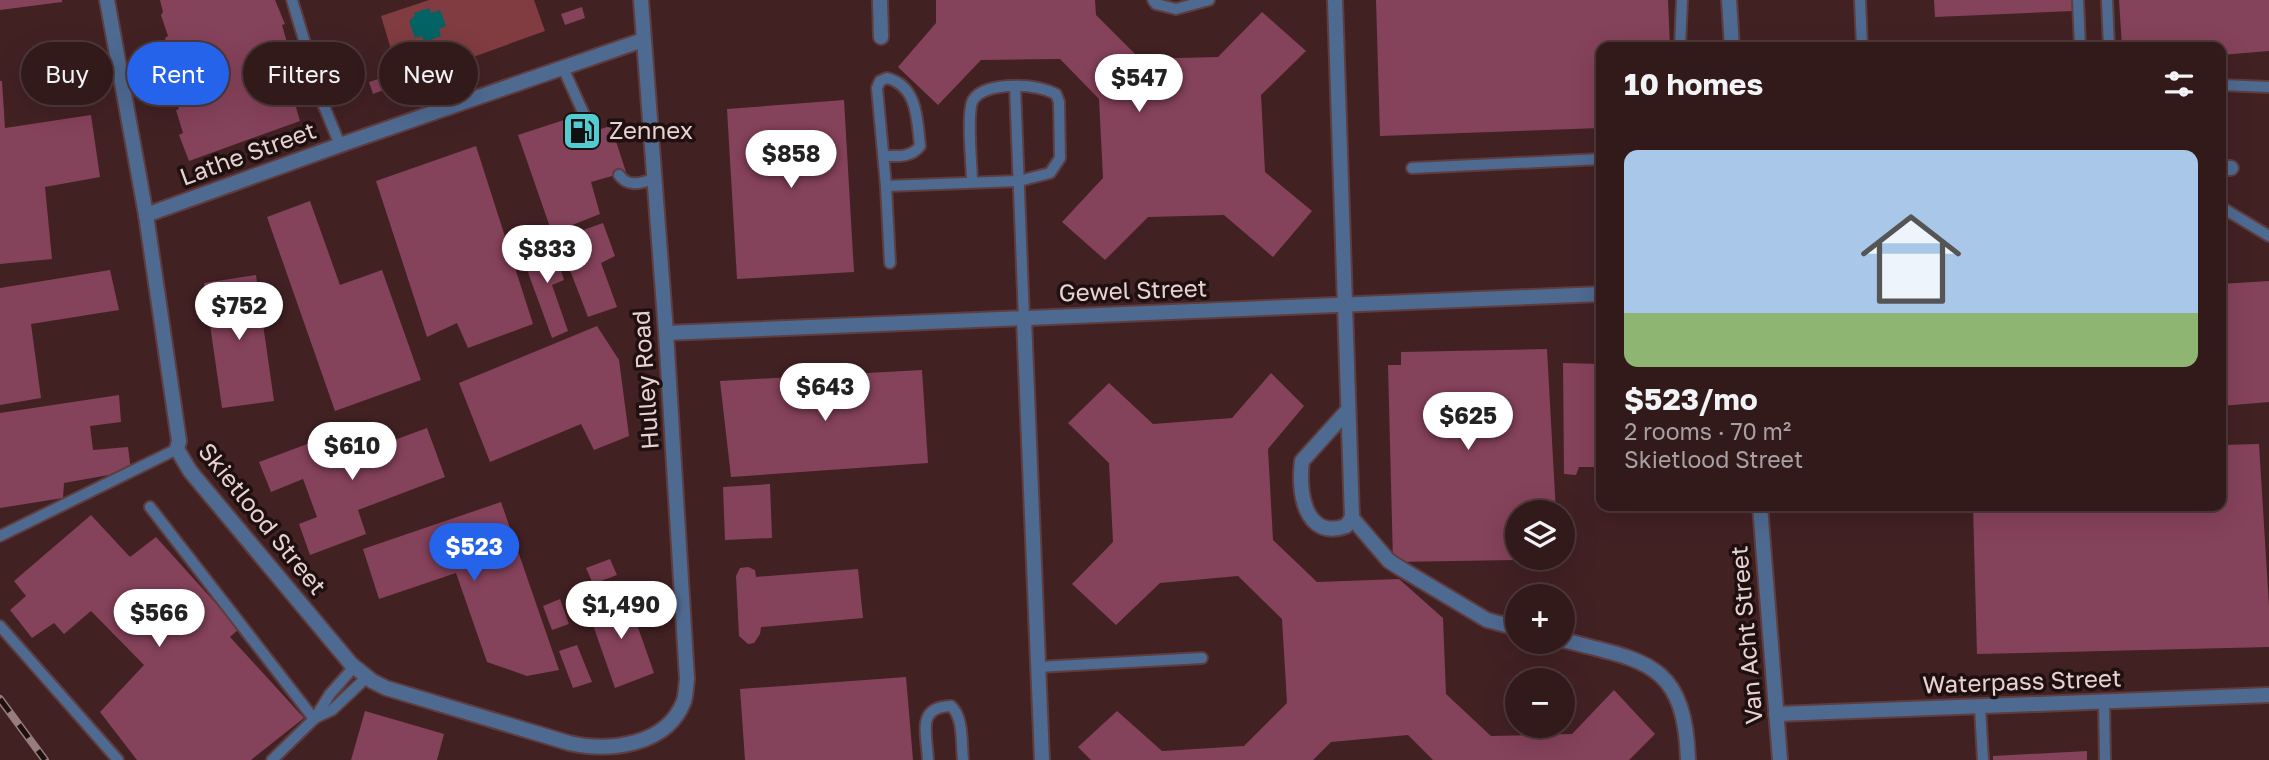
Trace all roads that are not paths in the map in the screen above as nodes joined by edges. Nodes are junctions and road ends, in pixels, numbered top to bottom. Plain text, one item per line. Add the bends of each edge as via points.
1 (107, 0) edge
2 (292, 0) edge
3 (641, 0) edge
4 (880, 0) edge
5 (1153, 0) edge
6 (1209, 0) edge
7 (1335, 0) edge
8 (1682, 0) edge
9 (1729, 0) edge
10 (1860, 0) edge
11 (2078, 0) edge
12 (2107, 0) edge
13 (881, 37) dead end
14 (643, 40) junction
15 (1680, 42) edge
16 (1731, 42) edge
17 (1862, 42) edge
18 (2080, 42) edge
19 (2109, 42) edge
20 (563, 68) junction
21 (1015, 86) junction
22 (2226, 86) edge
23 (2269, 86) edge
24 (592, 132) dead end
25 (340, 145) junction
26 (883, 156) junction
27 (1596, 159) edge
28 (1412, 169) dead end
29 (619, 175) dead end
30 (654, 179) junction
31 (1019, 181) junction
32 (972, 182) junction
33 (886, 186) junction
34 (2226, 210) edge
35 (146, 215) junction
36 (2269, 236) edge
37 (890, 263) dead end
38 (1596, 294) edge
39 (1344, 306) junction
40 (1024, 319) junction
41 (666, 333) junction
42 (1348, 410) junction
43 (177, 449) junction
44 (150, 507) dead end
45 (1760, 511) edge
46 (1352, 518) junction
47 (0, 536) edge
48 (1505, 625) edge
49 (0, 626) edge
50 (1575, 643) edge
51 (1202, 658) dead end
52 (354, 667) junction
53 (1038, 667) junction
54 (367, 677) junction
55 (2269, 695) edge
56 (2104, 702) junction
57 (1980, 707) junction
58 (1776, 715) junction
59 (314, 719) junction
60 (644, 739) joint
61 (118, 760) edge
62 (272, 760) edge
63 (928, 760) edge
64 (963, 760) edge
65 (1042, 760) edge
66 (1688, 760) edge
67 (1780, 760) edge
68 (1983, 760) edge
69 (2105, 760) edge

1 - 35 street, Skietlood Street
2 - 25 lane
3 - 14 street, Hulley Road
4 - 13 street
5 - 6 lane via 1176,9
7 - 39 street
8 - 15 lane
9 - 16 street
10 - 17 lane
11 - 18 lane
12 - 19 lane
14 - 20 street, Lathe Street
14 - 30 street, Hulley Road
20 - 24 lane
20 - 25 street, Lathe Street
21 - 31 lane
21 - 31 lane via 1047,89 1059,102 1060,158 1056,167 1040,177
21 - 32 lane via 994,87 974,99 970,111
22 - 23 lane
25 - 35 street, Lathe Street
26 - 26 lane via 877,88 887,78 897,80 914,100 920,146 915,153
26 - 33 lane
27 - 28 lane
29 - 30 lane via 632,184
30 - 41 street, Hulley Road
31 - 32 lane
31 - 40 lane
32 - 33 lane
33 - 37 lane
34 - 36 lane
35 - 43 street, Skietlood Street via 180,441
38 - 39 street, Gewel Street
39 - 40 street, Gewel Street
39 - 42 street
40 - 41 street, Gewel Street
40 - 53 street
41 - 60 street, Hulley Road via 687,679 678,712 659,732
42 - 46 street
42 - 46 street via 1304,456 1301,466 1303,499 1313,521 1328,529 1340,528
43 - 47 lane
43 - 52 street, Skietlood Street via 198,482
44 - 59 lane
45 - 58 street, Van Acht Street
46 - 48 street via 1389,561 1487,620
49 - 61 lane
50 - 66 street via 1628,656 1664,678 1687,728
51 - 53 lane
52 - 54 street, Skietlood Street
52 - 59 lane
53 - 65 street
54 - 59 lane via 332,710
54 - 60 street, Skietlood Street via 386,688 569,743 611,747
55 - 56 street, Waterpass Street
56 - 57 street, Waterpass Street
56 - 69 lane
57 - 58 street, Waterpass Street
57 - 68 lane
58 - 67 street, Van Acht Street
59 - 62 lane
63 - 64 lane via 927,716 931,709 951,706 957,711

